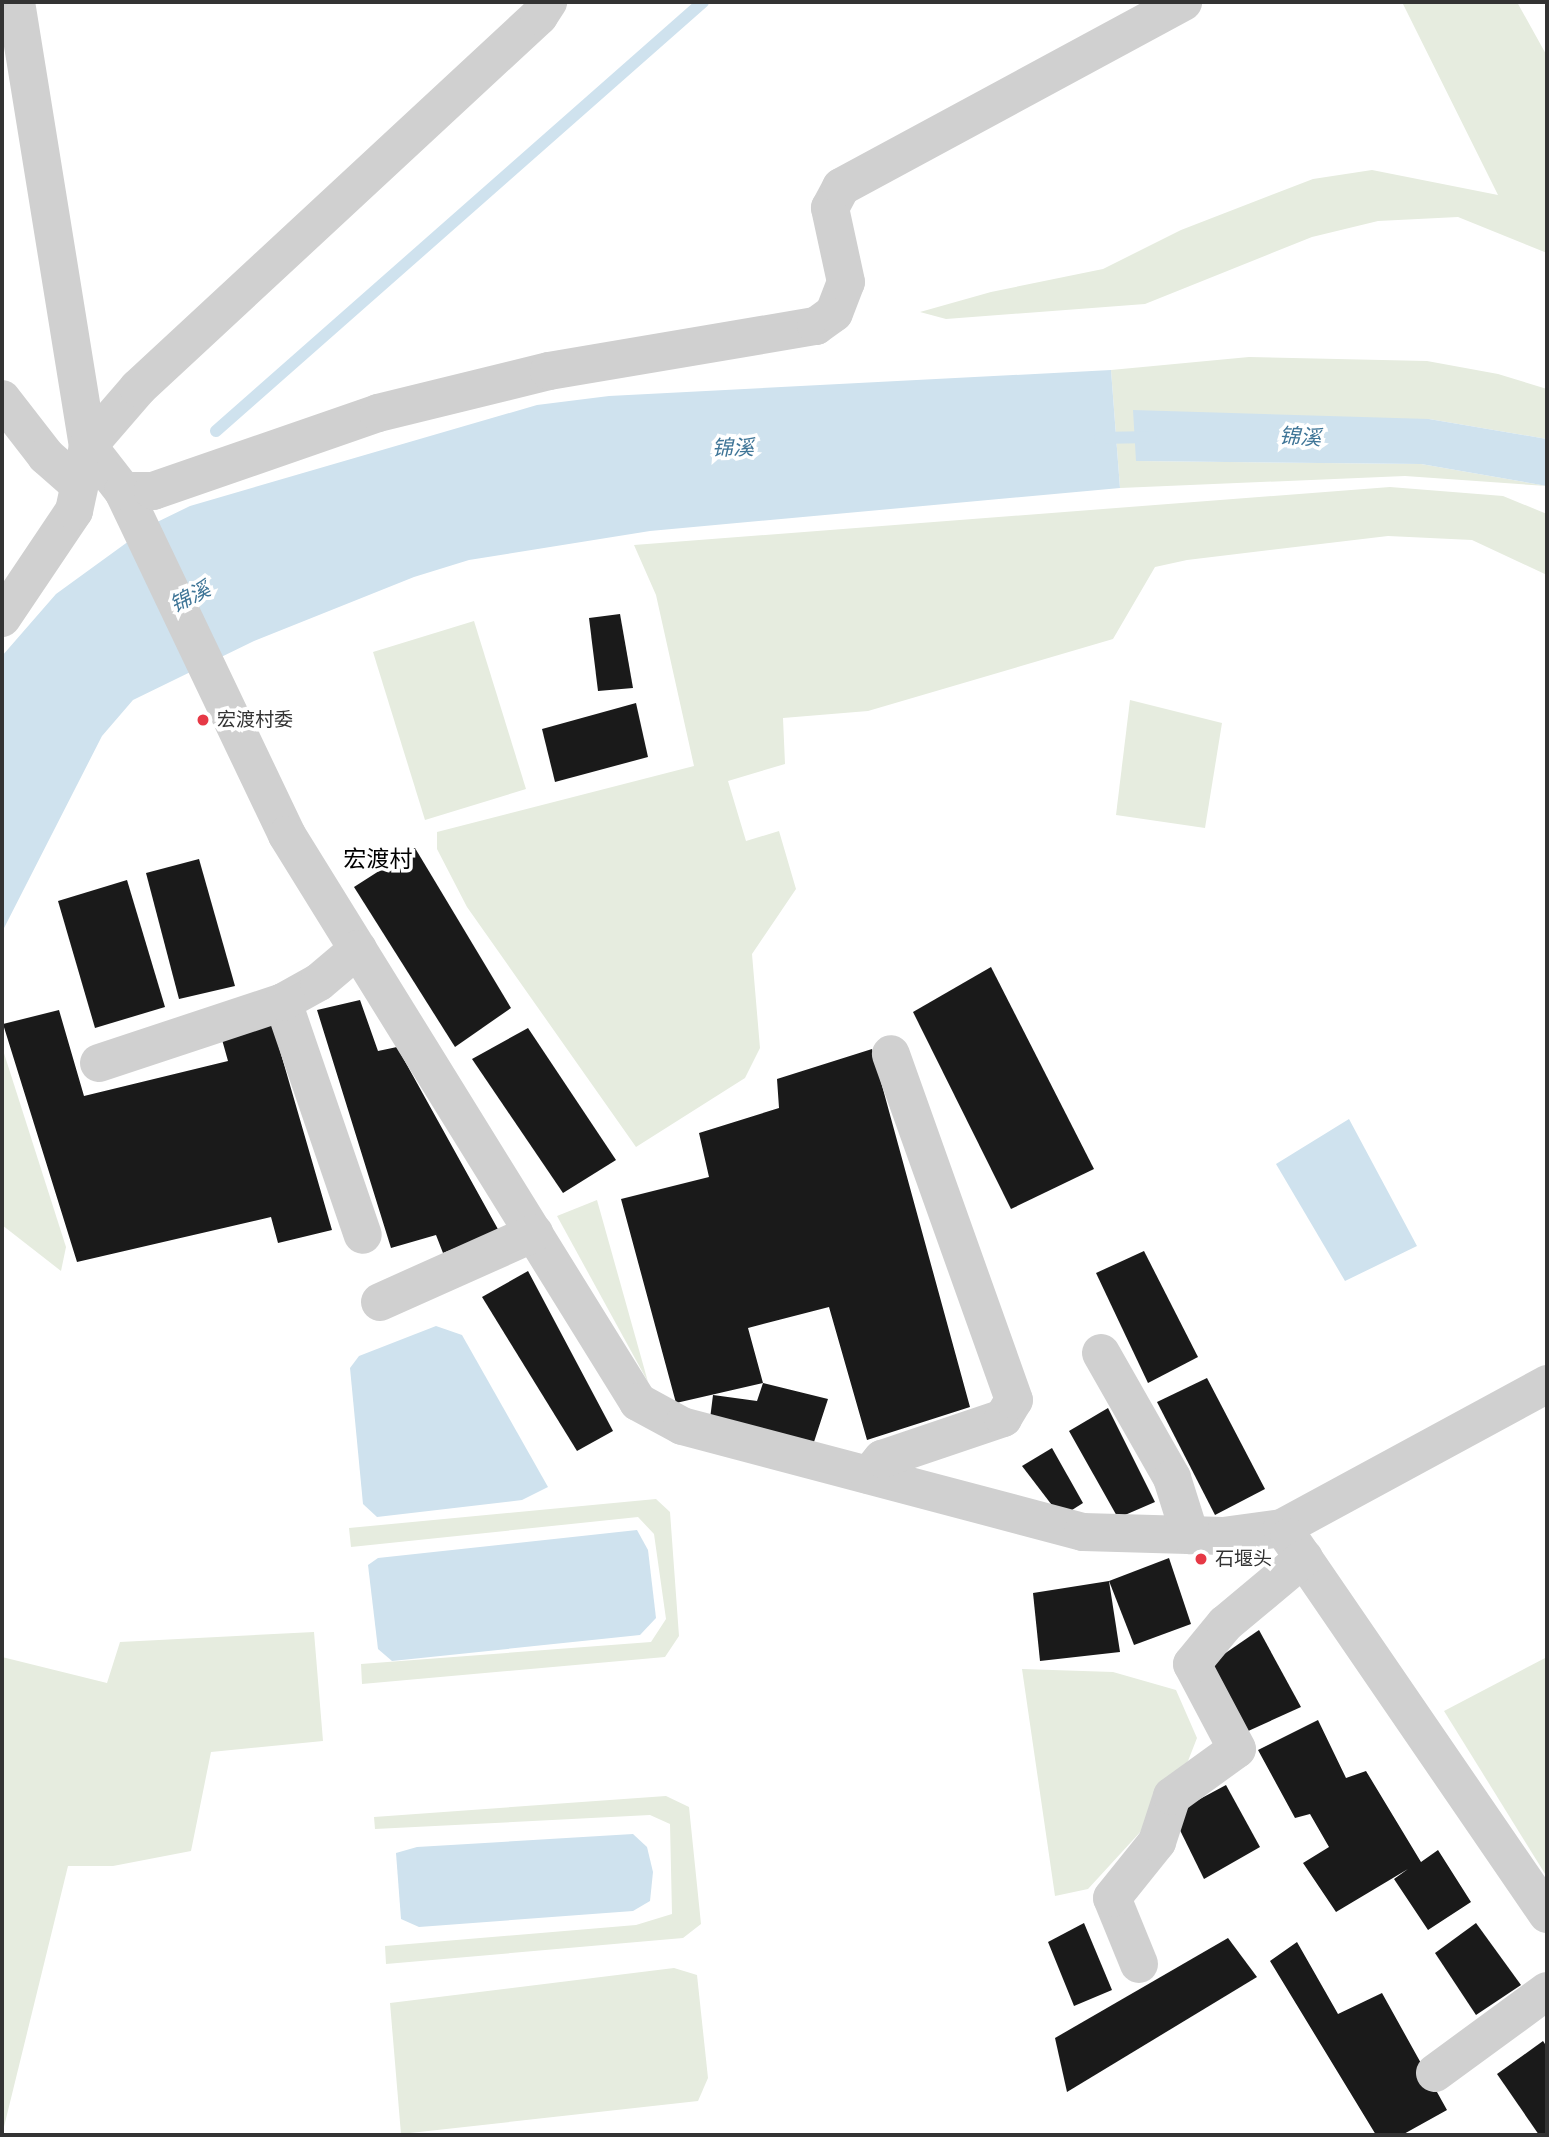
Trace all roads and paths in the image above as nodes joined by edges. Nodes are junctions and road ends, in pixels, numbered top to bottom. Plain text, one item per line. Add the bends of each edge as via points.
1 (16, 2) edge
2 (548, 2) edge
3 (1183, 2) edge
4 (2, 399) edge
5 (88, 446) junction
6 (79, 485) junction
7 (123, 491) junction
8 (2, 618) edge
9 (358, 949) junction
10 (284, 1002) junction
11 (891, 1054) dead end
12 (99, 1063) dead end
13 (534, 1233) junction
14 (363, 1235) dead end
15 (380, 1302) dead end
16 (1101, 1353) dead end
17 (1547, 1384) edge
18 (869, 1475) junction
19 (1282, 1528) junction
20 (1189, 1535) junction
21 (1304, 1558) junction
22 (1547, 1914) edge
23 (1139, 1964) dead end
24 (1547, 1991) edge
25 (1435, 2073) dead end

1 - 5 street
2 - 5 street via 539,16 138,388
3 - 7 street via 841,187 830,208 846,282 834,313 816,326 549,371 378,413 153,491
4 - 6 street via 46,456
5 - 6 street
5 - 7 street
6 - 8 street via 74,511
7 - 9 street via 287,835
9 - 10 street via 320,982
9 - 13 street
10 - 12 street
10 - 14 street
11 - 18 street via 1014,1400 1003,1418 882,1459
13 - 15 street
13 - 18 street via 638,1402 682,1426
16 - 20 street via 1172,1478
17 - 19 street
18 - 20 street via 1083,1532
19 - 20 street
19 - 21 street
21 - 22 street
21 - 23 street via 1225,1624 1192,1664 1237,1749 1172,1796 1157,1842 1112,1898
24 - 25 street

